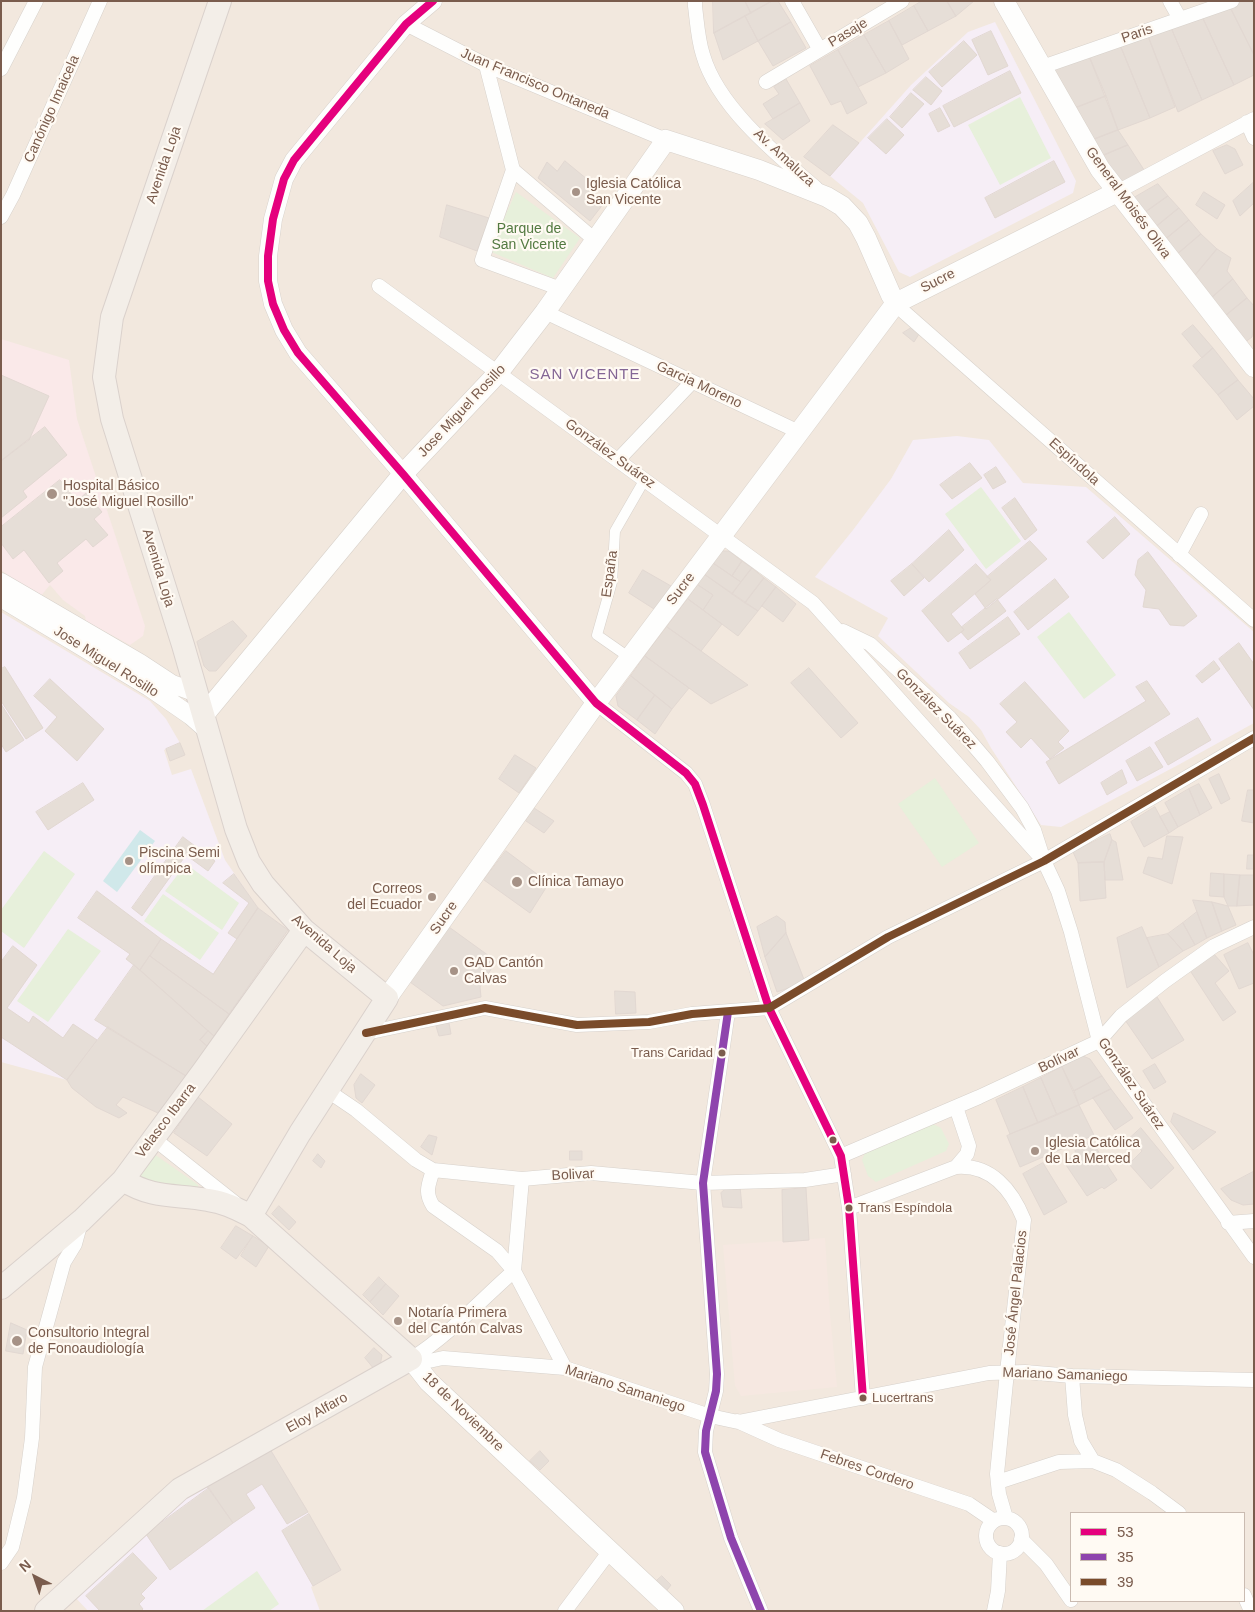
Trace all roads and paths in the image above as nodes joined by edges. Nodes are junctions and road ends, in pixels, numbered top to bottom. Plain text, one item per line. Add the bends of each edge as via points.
1 (36, 1) edge
2 (100, 1) edge
3 (220, 1) edge
4 (433, 1) edge
5 (695, 1) edge
6 (792, 1) edge
7 (902, 1) edge
8 (1004, 1) edge
9 (1170, 1) edge
10 (1232, 1) edge
11 (1180, 19) junction
12 (406, 24) junction
13 (820, 50) junction
14 (486, 65) junction
15 (1042, 67) junction
16 (1, 69) edge
17 (766, 82) dead end
18 (1250, 120) edge
19 (1254, 138) edge
20 (666, 140) junction
21 (513, 170) junction
22 (1117, 192) junction
23 (826, 197) junction
24 (1, 217) edge
25 (595, 240) junction
26 (380, 286) dead end
27 (561, 289) junction
28 (896, 302) junction
29 (545, 312) junction
30 (1253, 362) edge
31 (498, 373) junction
32 (692, 382) junction
33 (799, 432) junction
34 (618, 460) junction
35 (403, 474) junction
36 (645, 479) junction
37 (1201, 514) dead end
38 (722, 535) junction
39 (1179, 555) junction
40 (1, 582) edge
41 (1, 598) edge
42 (1254, 620) edge
43 (836, 627) junction
44 (630, 658) junction
45 (197, 693) junction
46 (596, 704) junction
47 (205, 723) junction
48 (1254, 738) edge
49 (1044, 861) junction
50 (1254, 927) edge
51 (304, 930) junction
52 (388, 998) junction
53 (769, 1008) junction
54 (728, 1012) junction
55 (366, 1033) junction
56 (1099, 1041) junction
57 (328, 1092) junction
58 (956, 1107) junction
59 (153, 1138) junction
60 (841, 1156) junction
61 (956, 1167) junction
62 (433, 1170) junction
63 (844, 1174) junction
64 (522, 1179) junction
65 (122, 1180) junction
66 (704, 1183) junction
67 (849, 1208) junction
68 (252, 1216) junction
69 (82, 1220) junction
70 (1254, 1220) edge
71 (1228, 1223) junction
72 (1254, 1257) edge
73 (514, 1270) junction
74 (1, 1288) edge
75 (447, 1331) junction
76 (411, 1359) junction
77 (454, 1360) junction
78 (566, 1368) junction
79 (1007, 1372) junction
80 (1072, 1376) junction
81 (1254, 1380) edge
82 (716, 1391) junction
83 (863, 1398) junction
84 (786, 1412) junction
85 (710, 1416) junction
86 (738, 1422) junction
87 (779, 1440) junction
88 (1093, 1461) junction
89 (998, 1482) junction
90 (1179, 1512) edge
91 (1000, 1519) junction
92 (1021, 1539) junction
93 (610, 1551) junction
94 (1000, 1553) junction
95 (1, 1563) edge
96 (1245, 1597) edge
97 (1070, 1600) edge
98 (46, 1611) edge
99 (565, 1611) edge
100 (674, 1611) edge
101 (762, 1611) edge
102 (994, 1611) edge
103 (1251, 1611) edge

1 - 16 street
2 - 24 street, Canónigo Imaicela
3 - 45 main road, Avenida Loja via 112,317 104,377 112,419
4 - 12 street
5 - 23 street, Av. Amaluza via 703,55 728,105
6 - 13 street, Pasaje
7 - 13 street, Pasaje
8 - 15 main road, General Moisés Oliva
9 - 11 street
10 - 11 street, Paris
11 - 15 street, Paris
12 - 14 street, Juan Francisco Ontaneda
12 - 35 street via 294,160 284,179 268,256 268,281 273,304 298,354
13 - 17 street, Pasaje
14 - 20 street, Juan Francisco Ontaneda
14 - 21 street
15 - 22 main road, General Moisés Oliva via 1100,169
18 - 19 street
18 - 22 street, Sucre
20 - 23 main road via 759,170
20 - 25 main road, Jose Miguel Rosillo
21 - 25 street
21 - 27 street via 482,260
22 - 28 main road, Sucre
22 - 30 main road, General Moisés Oliva
23 - 28 main road, Av. Amaluza via 842,206 858,223
25 - 27 main road, Jose Miguel Rosillo
26 - 31 street, González Suárez
27 - 29 main road, Jose Miguel Rosillo
28 - 33 main road, Sucre
28 - 39 street, Espíndola
29 - 31 main road, Jose Miguel Rosillo
29 - 32 street, Garcia Moreno
31 - 34 street, González Suárez
31 - 35 main road, Jose Miguel Rosillo
32 - 33 street, Garcia Moreno
32 - 34 street
33 - 38 main road, Sucre
34 - 36 street, González Suárez
35 - 46 street
35 - 47 main road, Jose Miguel Rosillo
36 - 38 street, González Suárez
36 - 44 street, España via 615,531 612,582 597,635
37 - 39 street
38 - 43 street, González Suárez via 813,603
38 - 44 main road, Sucre
39 - 42 street, Espíndola
40 - 45 street via 172,684
41 - 47 street, Jose Miguel Rosillo
43 - 49 street, González Suárez
43 - 49 street, González Suárez via 870,644 950,718 1022,808 1034,830
44 - 46 main road, Sucre
45 - 47 main road, Avenida Loja
46 - 52 main road, Sucre
46 - 53 street via 686,773 694,784
47 - 51 main road, Avenida Loja via 249,862 263,884
48 - 49 street
49 - 53 street via 888,936
49 - 56 street, González Suárez via 1071,932
50 - 56 street, Bolívar via 1214,946 1165,981 1121,1016
51 - 52 main road, Avenida Loja
51 - 59 main road, Velasco Ibarra
52 - 55 main road, Sucre
53 - 54 street
53 - 60 street
54 - 55 street via 692,1014 649,1022 577,1025 485,1008
54 - 66 street
55 - 57 main road, Sucre
56 - 58 street, Bolívar
56 - 71 street, González Suárez
57 - 62 street, Bolivar
57 - 68 main road, Sucre
58 - 60 street, Bolívar
58 - 61 street via 969,1146 967,1154
59 - 65 main road, Velasco Ibarra
59 - 68 street, 18 de Noviembre
60 - 63 street
61 - 67 street
61 - 79 street, José Ángel Palacios via 976,1168 998,1180 1017,1203 1024,1220
62 - 64 street, Bolivar
62 - 73 street via 428,1198 433,1206 497,1251
63 - 66 street, Bolivar via 805,1180
63 - 67 street
64 - 66 street, Bolivar via 591,1173
64 - 73 street
65 - 68 main road, 18 de Noviembre via 151,1194 224,1203
65 - 69 main road, Velasco Ibarra
66 - 82 street
67 - 83 street
68 - 76 main road, 18 de Noviembre
69 - 74 main road, Velasco Ibarra
69 - 95 street via 76,1244 64,1262 35,1366 32,1438 24,1498 12,1547
70 - 71 street
71 - 72 street, González Suárez
73 - 75 street, Eloy Alfaro
73 - 78 street
75 - 76 street, Eloy Alfaro
75 - 77 street via 443,1347
76 - 77 street, Mariano Samaniego
76 - 93 main road, 18 de Noviembre via 429,1382
76 - 98 main road, Eloy Alfaro via 180,1489
77 - 78 street, Mariano Samaniego
78 - 85 street, Mariano Samaniego
79 - 80 street, Mariano Samaniego
79 - 83 street, Mariano Samaniego
79 - 89 street, José Ángel Palacios
80 - 81 street, Mariano Samaniego
80 - 88 street via 1081,1441
82 - 85 street
82 - 86 street via 720,1406
83 - 84 street, Mariano Samaniego
84 - 86 street, Mariano Samaniego
84 - 87 street via 775,1418 770,1426
85 - 86 street, Mariano Samaniego
85 - 101 street via 704,1446 706,1456 731,1538
86 - 87 street, Febres Cordero
87 - 91 street, Febres Cordero via 969,1504
88 - 89 street via 1059,1462
88 - 90 street via 1116,1470
89 - 91 street, José Ángel Palacios
91 - 92 street via 1014,1520 1021,1530
91 - 94 street via 988,1528 986,1539 992,1549
92 - 94 street via 1014,1551
92 - 97 street via 1046,1564
93 - 99 street
93 - 100 main road, 18 de Noviembre
94 - 102 street
96 - 103 street

